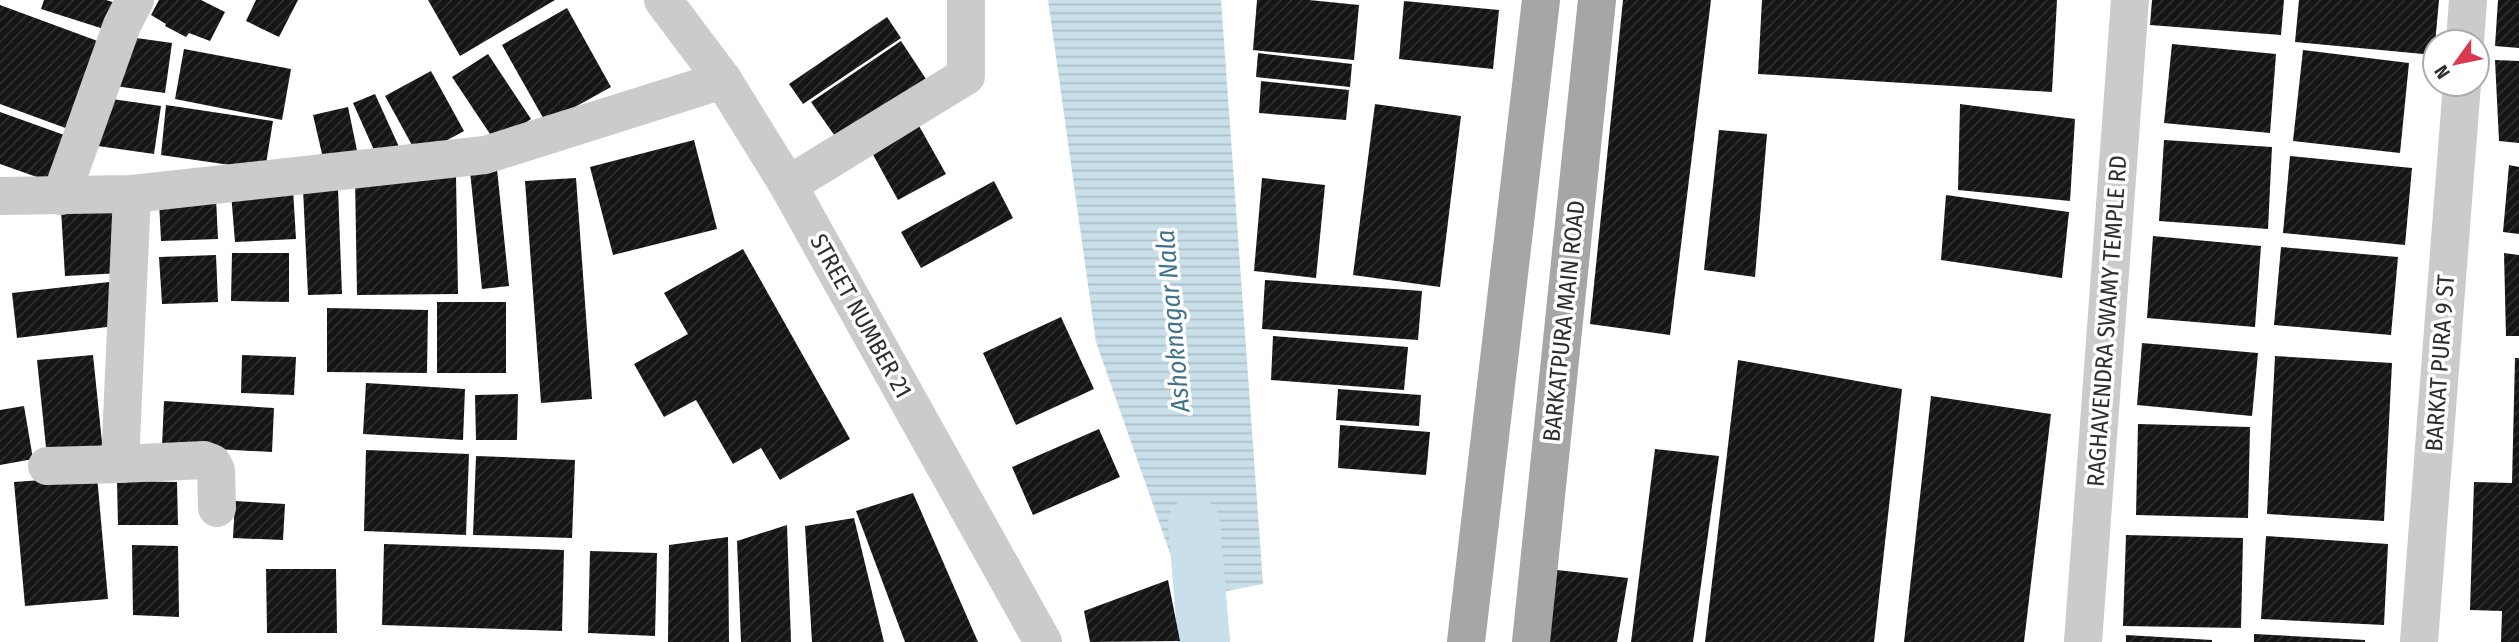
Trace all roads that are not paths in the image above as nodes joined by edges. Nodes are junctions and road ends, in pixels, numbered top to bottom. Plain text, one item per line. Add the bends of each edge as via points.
1 (135, 0) edge
2 (663, 0) edge
3 (966, 0) edge
4 (1541, 0) edge
5 (1597, 0) edge
6 (2130, 0) edge
7 (2468, 0) edge
8 (2466, 28) edge
9 (723, 80) junction
10 (2461, 98) edge
11 (788, 185) junction
12 (132, 194) junction
13 (0, 196) edge
14 (61, 196) junction
15 (120, 464) junction
16 (47, 466) dead end
17 (216, 508) dead end
18 (1043, 642) edge
19 (1466, 642) edge
20 (1531, 642) edge
21 (2082, 642) edge
22 (2419, 642) edge

1 - 14 street
2 - 9 street, STREET NUMBER 21
3 - 11 street via 966,76
4 - 19 main road
5 - 20 main road, BARKATPURA MAIN ROAD
6 - 21 street, RAGHAVENDRA SWAMY TEMPLE RD
7 - 8 street
9 - 11 street, STREET NUMBER 21
9 - 12 street via 485,155
10 - 22 street, BARKAT PURA 9 ST
11 - 18 street, STREET NUMBER 21
12 - 14 street
12 - 15 street
13 - 14 street
15 - 16 street
15 - 17 street via 212,463

